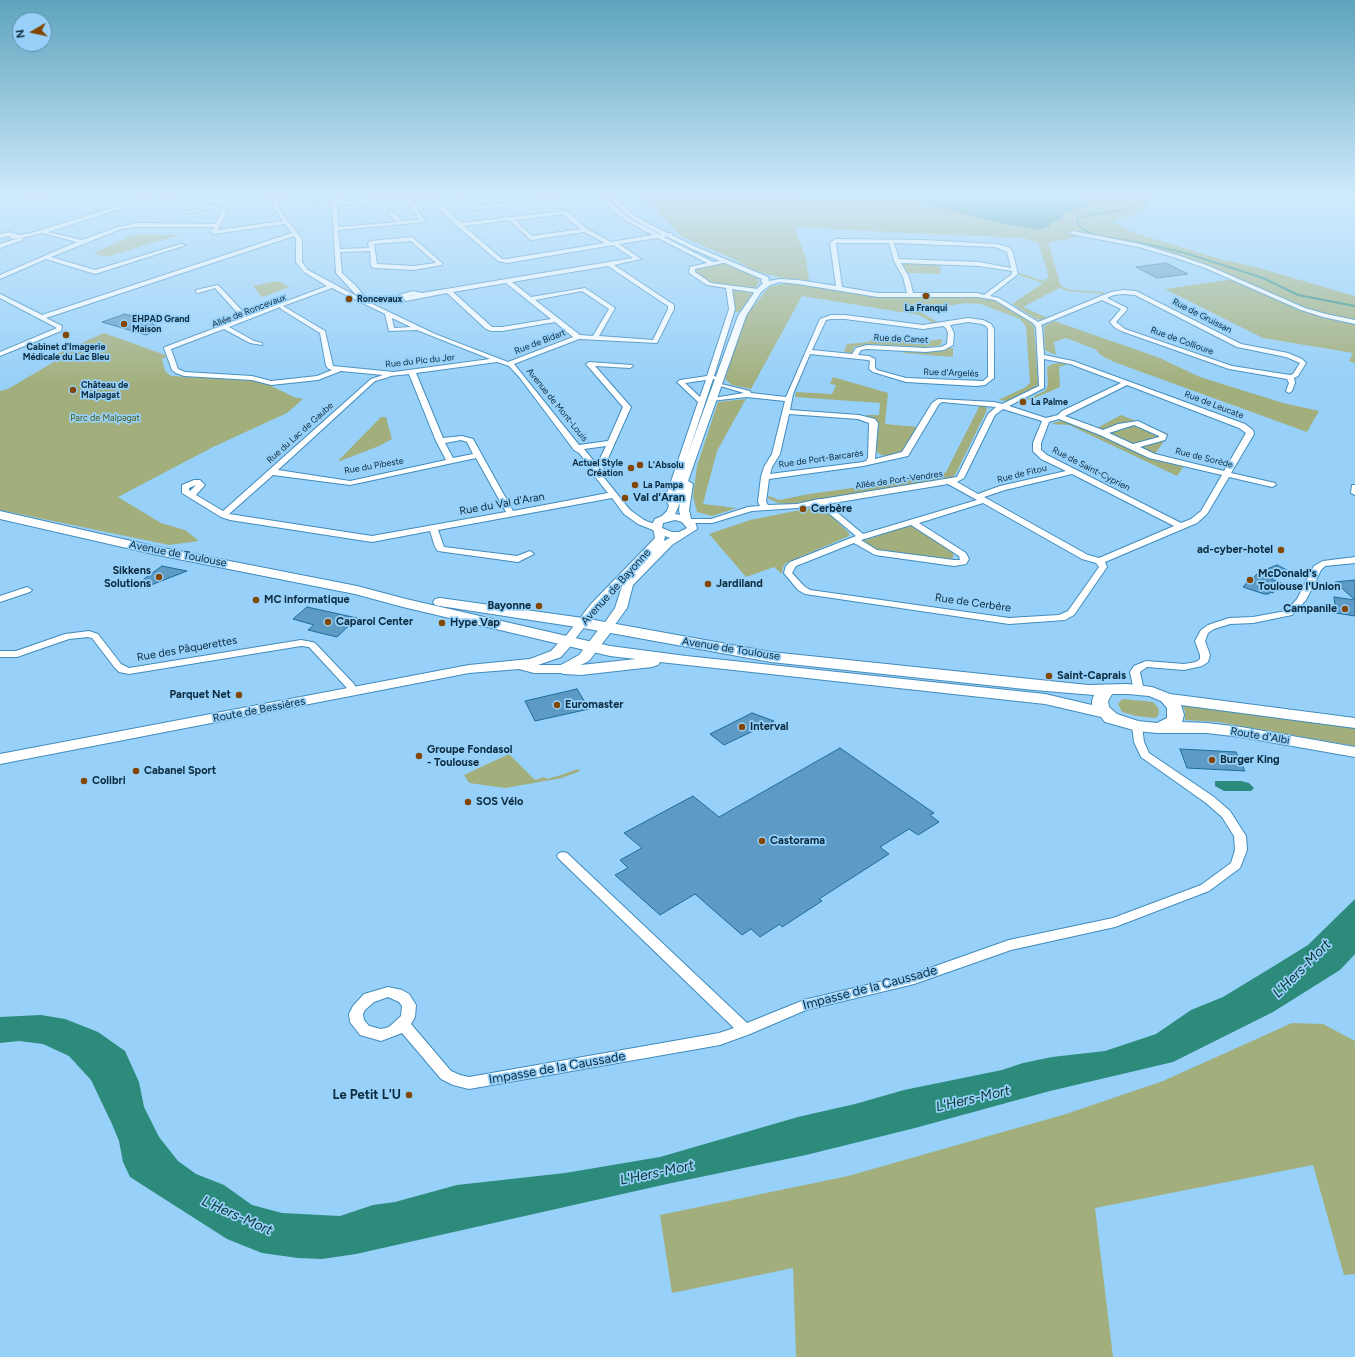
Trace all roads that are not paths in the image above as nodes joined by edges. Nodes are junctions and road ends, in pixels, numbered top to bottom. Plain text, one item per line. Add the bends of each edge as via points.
1 (48, 258) edge
2 (49, 258) edge
3 (140, 258) edge
4 (221, 258) edge
5 (299, 258) edge
6 (336, 258) edge
7 (373, 258) edge
8 (434, 258) edge
9 (498, 258) edge
10 (523, 258) edge
11 (701, 258) edge
12 (720, 258) edge
13 (835, 258) edge
14 (1012, 258) edge
15 (1182, 258) edge
16 (638, 259) joint
17 (726, 261) junction
18 (897, 261) joint
19 (609, 264) junction
20 (712, 264) junction
21 (616, 268) junction
22 (1014, 270) junction
23 (335, 274) junction
24 (0, 277) edge
25 (319, 278) junction
26 (767, 280) junction
27 (507, 281) junction
28 (780, 281) joint
29 (354, 286) junction
30 (729, 287) junction
31 (336, 288) junction
32 (839, 289) junction
33 (198, 291) dead end
34 (449, 291) junction
35 (758, 291) junction
36 (910, 294) junction
37 (422, 295) dead end
38 (0, 296) edge
39 (986, 296) junction
40 (1103, 298) junction
41 (530, 299) junction
42 (361, 300) junction
43 (283, 308) junction
44 (388, 313) junction
45 (42, 317) junction
46 (246, 319) junction
47 (556, 320) junction
48 (1355, 322) edge
49 (944, 324) junction
50 (1037, 324) junction
51 (227, 328) junction
52 (419, 328) junction
53 (578, 338) junction
54 (594, 339) junction
55 (260, 344) dead end
56 (808, 352) junction
57 (0, 354) edge
58 (855, 355) junction
59 (1041, 357) junction
60 (499, 360) junction
61 (508, 364) junction
62 (608, 365) junction
63 (630, 366) dead end
64 (340, 369) junction
65 (412, 372) junction
66 (394, 374) junction
67 (600, 377) junction
68 (711, 377) junction
69 (1290, 377) junction
70 (719, 381) junction
71 (1127, 383) junction
72 (1288, 391) dead end
73 (789, 396) junction
74 (713, 400) junction
75 (701, 401) junction
76 (1002, 406) junction
77 (785, 412) junction
78 (1060, 417) junction
79 (1046, 420) junction
80 (1103, 433) junction
81 (440, 441) junction
82 (611, 443) junction
83 (1133, 447) junction
84 (577, 448) junction
85 (479, 455) junction
86 (450, 461) junction
87 (870, 461) junction
88 (272, 472) junction
89 (1073, 472) junction
90 (597, 474) junction
91 (1227, 474) junction
92 (683, 477) junction
93 (765, 477) junction
94 (951, 482) junction
95 (1272, 485) dead end
96 (1355, 487) edge
97 (1355, 494) edge
98 (191, 495) dead end
99 (613, 495) junction
100 (979, 499) junction
101 (819, 502) junction
102 (766, 509) junction
103 (512, 514) junction
104 (0, 515) edge
105 (224, 516) junction
106 (912, 522) junction
107 (689, 523) junction
108 (661, 524) junction
109 (1182, 526) junction
110 (433, 528) junction
111 (681, 534) junction
112 (858, 539) junction
113 (530, 554) dead end
114 (1355, 560) edge
115 (1100, 561) junction
116 (27, 590) dead end
117 (357, 590) junction
118 (0, 598) edge
119 (583, 623) junction
120 (610, 625) junction
121 (568, 640) junction
122 (593, 647) junction
123 (0, 654) edge
124 (686, 661) junction
125 (518, 665) junction
126 (564, 670) junction
127 (1107, 690) junction
128 (1139, 691) junction
129 (353, 692) junction
130 (1167, 698) junction
131 (1104, 713) junction
132 (1355, 723) edge
133 (1137, 726) junction
134 (1164, 727) junction
135 (1355, 752) edge
136 (0, 759) edge
137 (563, 856) dead end
138 (403, 1024) dead end
139 (745, 1030) junction

1 - 24 street
2 - 3 street via 95,272
4 - 45 street
5 - 25 street, Avenue de Mont-Louis via 306,271
6 - 23 street
7 - 8 street via 374,266 414,268 440,264
9 - 10 street via 507,261
11 - 20 street
12 - 17 street
13 - 32 street
14 - 22 street
15 - 48 street via 1208,267 1303,309
16 - 19 street
16 - 21 street via 645,263
17 - 20 street
17 - 26 street
18 - 22 street via 983,264
18 - 36 street via 906,277
19 - 21 street
19 - 27 street
20 - 30 street via 692,268 692,273 709,284
21 - 54 street via 671,305 671,308 655,342
22 - 39 street via 1015,274 1011,278
23 - 25 street
23 - 29 street
25 - 31 street, Avenue de Mont-Louis
26 - 28 street via 774,283
26 - 35 street, Avenue de Bayonne
27 - 34 street
27 - 41 street
28 - 32 street
29 - 31 street
29 - 42 street
30 - 35 street
30 - 68 street, Avenue de Bayonne via 732,309
31 - 42 street, Avenue de Mont-Louis
31 - 43 street, Allée de Roncevaux
31 - 46 street, Allée de Roncevaux
32 - 36 street via 878,295
33 - 46 street via 216,286
34 - 37 street
34 - 47 street via 491,329
35 - 70 street, Avenue de Bayonne via 742,316
36 - 39 street
38 - 45 street
39 - 50 street via 1000,300
40 - 50 street, Rue de Gruissan
40 - 69 street, Rue de Collioure via 1124,308 1113,322 1123,330 1231,368
40 - 69 street, Rue de Gruissan via 1119,292 1136,293 1239,346 1298,358 1303,363 1294,376
41 - 47 street
41 - 54 street via 583,289 612,308
42 - 44 street, Avenue de Mont-Louis
43 - 51 street, Allée de Roncevaux
43 - 64 street via 323,332 329,366
44 - 52 street, Avenue de Mont-Louis
44 - 52 street, Avenue de Mont-Louis via 391,330
45 - 57 street via 60,327 60,330
46 - 51 street, Allée de Roncevaux
47 - 53 street
49 - 56 street, Rue d'Argelès via 919,326 844,317 828,318 822,321
49 - 58 street, Rue de Canet via 951,333 950,345 942,349 868,346 858,349
49 - 58 street, Rue d'Argelès via 976,320 990,326 989,380 976,384 902,379 875,371 872,369 872,359
50 - 59 street, Allée de Port-Vendres via 1040,332
51 - 55 street
51 - 64 street, Allée de Roncevaux via 168,350 175,370 252,378 271,383 318,378
52 - 60 street, Avenue de Mont-Louis
53 - 54 street
53 - 61 street, Rue de Bidart
56 - 58 street, Rue d'Argelès
56 - 73 street, Rue d'Argelès
59 - 71 street, Rue de Leucate via 1072,362
59 - 76 street, Allée de Port-Vendres via 1042,387
60 - 61 street, Avenue de Mont-Louis
60 - 65 street, Rue du Pic du Jer
61 - 84 street, Avenue de Mont-Louis via 522,377
62 - 63 street
62 - 67 street
62 - 67 street via 589,364
64 - 66 street, Rue du Pic du Jer
65 - 66 street, Rue du Pic du Jer
65 - 81 street
66 - 88 street, Rue du Lac de Gaube via 373,380
67 - 82 street via 627,407
68 - 70 street
68 - 75 street, Avenue de Bayonne
68 - 75 street via 680,382
69 - 72 street via 1292,383
70 - 73 street via 731,388 748,392
70 - 74 street, Avenue de Bayonne
71 - 78 street
71 - 91 street, Rue de Leucate via 1248,430 1250,434
73 - 74 street via 746,395
73 - 77 street, Rue d'Argelès
74 - 92 street, Avenue de Bayonne
75 - 92 street, Avenue de Bayonne
76 - 79 street
76 - 87 street via 972,401 938,401 905,454
76 - 94 street, Allée de Port-Vendres via 992,414 960,478
77 - 87 street, Rue de Port-Barcarès via 859,417 872,421 874,423
77 - 93 street, Rue d'Argelès via 776,454
78 - 79 street
78 - 80 street, Rue de Sorède
79 - 89 street, Rue de Saint-Cyprien via 1037,443 1037,451
80 - 83 street, Rue de Sorède
80 - 83 street, Rue de Sorède via 1135,423 1163,435 1162,438
81 - 85 street via 466,439
81 - 86 street
82 - 84 street
82 - 90 street
83 - 91 street, Rue de Sorède via 1152,456
84 - 90 street, Avenue de Mont-Louis via 593,465
85 - 86 street, Rue du Pibeste
85 - 103 street
86 - 88 street, Rue du Pibeste via 350,483
87 - 93 street, Rue de Port-Barcarès
88 - 105 street, Rue du Lac de Gaube
89 - 100 street, Rue de Fitou via 1003,488
89 - 109 street, Rue de Saint-Cyprien
90 - 99 street, Avenue de Mont-Louis
91 - 95 street, Rue de Sorède
91 - 109 street, Rue de Leucate via 1204,512 1194,521
92 - 107 street, Avenue de Bayonne via 684,510
92 - 108 street, Avenue de Bayonne via 670,515
93 - 102 street, Rue d'Argelès via 762,502
94 - 100 street
94 - 101 street, Allée de Port-Vendres
96 - 97 street
98 - 105 street, Rue du Val d'Aran
99 - 103 street, Rue du Val d'Aran
99 - 108 street, Avenue de Mont-Louis via 633,517
100 - 106 street, Rue de Fitou
100 - 115 street via 1085,557
101 - 102 street, Allée de Port-Vendres
101 - 112 street
102 - 107 street, Allée de Port-Vendres via 723,523
103 - 110 street, Rue du Val d'Aran
104 - 117 main road, Avenue de Toulouse via 153,550
105 - 110 street, Rue du Val d'Aran via 372,539 385,544 395,536
106 - 112 street, Rue de Fitou
106 - 112 street via 963,555 963,562 954,563 875,552
107 - 108 street via 675,517
107 - 111 street, Avenue de Bayonne
108 - 111 street via 667,535
108 - 119 street, Avenue de Bayonne via 660,539 609,591
109 - 115 street, Rue de Leucate
110 - 113 street via 441,550 518,558
111 - 120 street, Avenue de Bayonne via 668,543 628,584 621,608
112 - 115 street, Rue de Cerbère via 793,564 788,573 801,588 815,594 1019,621 1065,617 1071,613 1103,567
114 - 128 street via 1323,564 1317,568 1301,600 1288,613 1210,627 1200,641 1206,654 1205,660 1199,664 1184,667 1146,664 1137,668 1135,672
116 - 118 street
117 - 119 main road, Avenue de Toulouse
117 - 121 main road, Avenue de Toulouse
119 - 120 main road, Avenue de Toulouse
119 - 121 street, Avenue de Bayonne
120 - 122 main road
120 - 127 main road, Avenue de Toulouse via 771,657 1034,685
121 - 122 main road, Avenue de Toulouse
121 - 125 main road, Route de Bessières via 556,654
122 - 124 main road, Avenue de Toulouse
122 - 126 main road via 584,658
123 - 129 street, Rue des Pâquerettes via 17,654 68,636 90,634 95,636 118,666 129,671 301,642 312,645
124 - 126 main road via 680,664 658,661
124 - 131 main road, Avenue de Toulouse via 1045,699
125 - 126 main road, Route de Bessières via 534,669
125 - 129 main road, Route de Bessières via 469,669
127 - 128 main road, Avenue de Toulouse
127 - 131 main road via 1100,701
128 - 130 main road, Avenue de Toulouse via 1152,692
129 - 136 main road, Route de Bessières
130 - 132 main road
130 - 134 main road via 1175,708 1176,715 1171,724
131 - 133 main road, Avenue de Toulouse
133 - 134 main road, Route d'Albi
133 - 139 street, Impasse de la Caussade via 1139,742 1145,755 1210,800 1235,826 1240,836 1236,864 1205,888 1115,922 1009,946 914,979 804,1005
134 - 135 main road, Route d'Albi via 1241,732
137 - 139 street
138 - 139 street, Impasse de la Caussade via 446,1075 469,1083 720,1039

